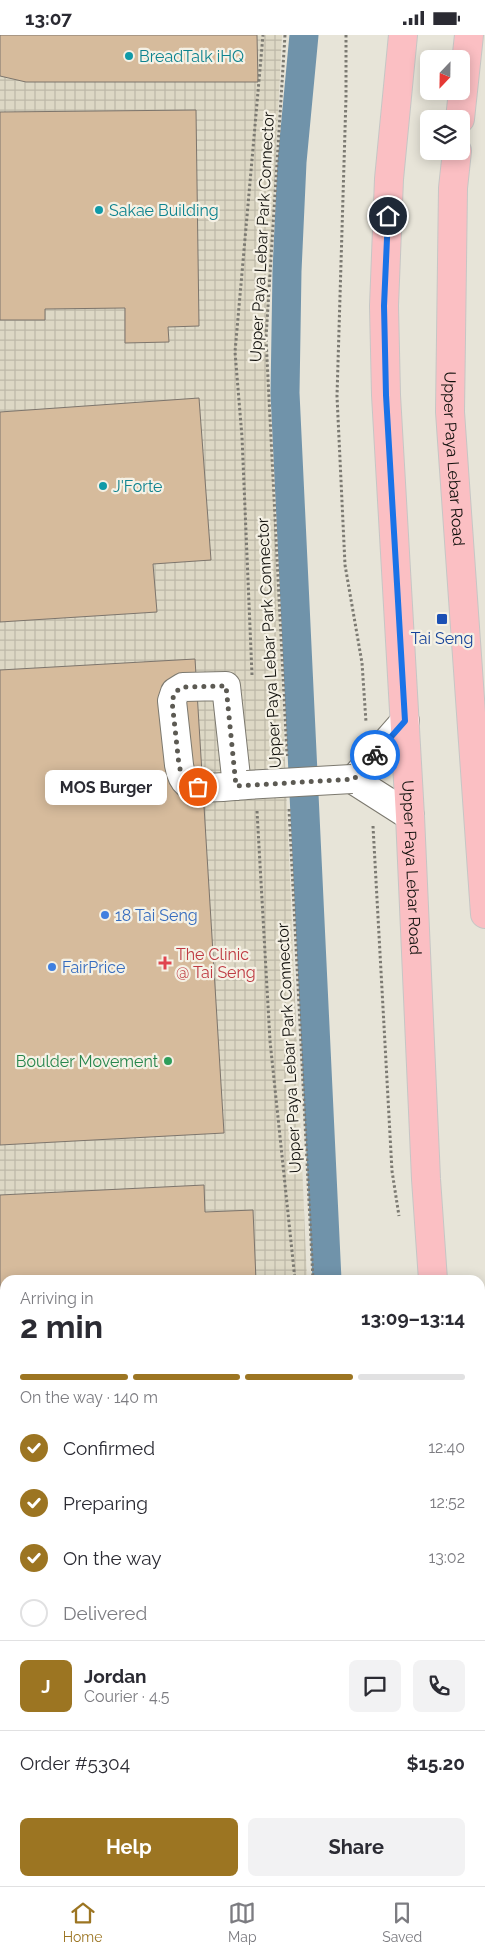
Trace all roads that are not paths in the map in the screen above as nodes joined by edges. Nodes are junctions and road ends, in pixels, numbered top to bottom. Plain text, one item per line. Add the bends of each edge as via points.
1 (402, 35) edge
2 (469, 35) edge
3 (461, 110) edge
4 (456, 160) edge
5 (405, 721) junction
6 (362, 778) junction
7 (247, 793) road end
8 (410, 816) junction
9 (485, 914) edge
10 (433, 1275) edge

1 - 5 main road, Upper Paya Lebar Road via 389,179 384,306 386,395
2 - 3 main road
4 - 9 main road, Upper Paya Lebar Road via 450,412
5 - 6 lane
5 - 8 main road, Upper Paya Lebar Road
6 - 7 lane, bridge
6 - 8 lane
8 - 10 main road, Upper Paya Lebar Road

